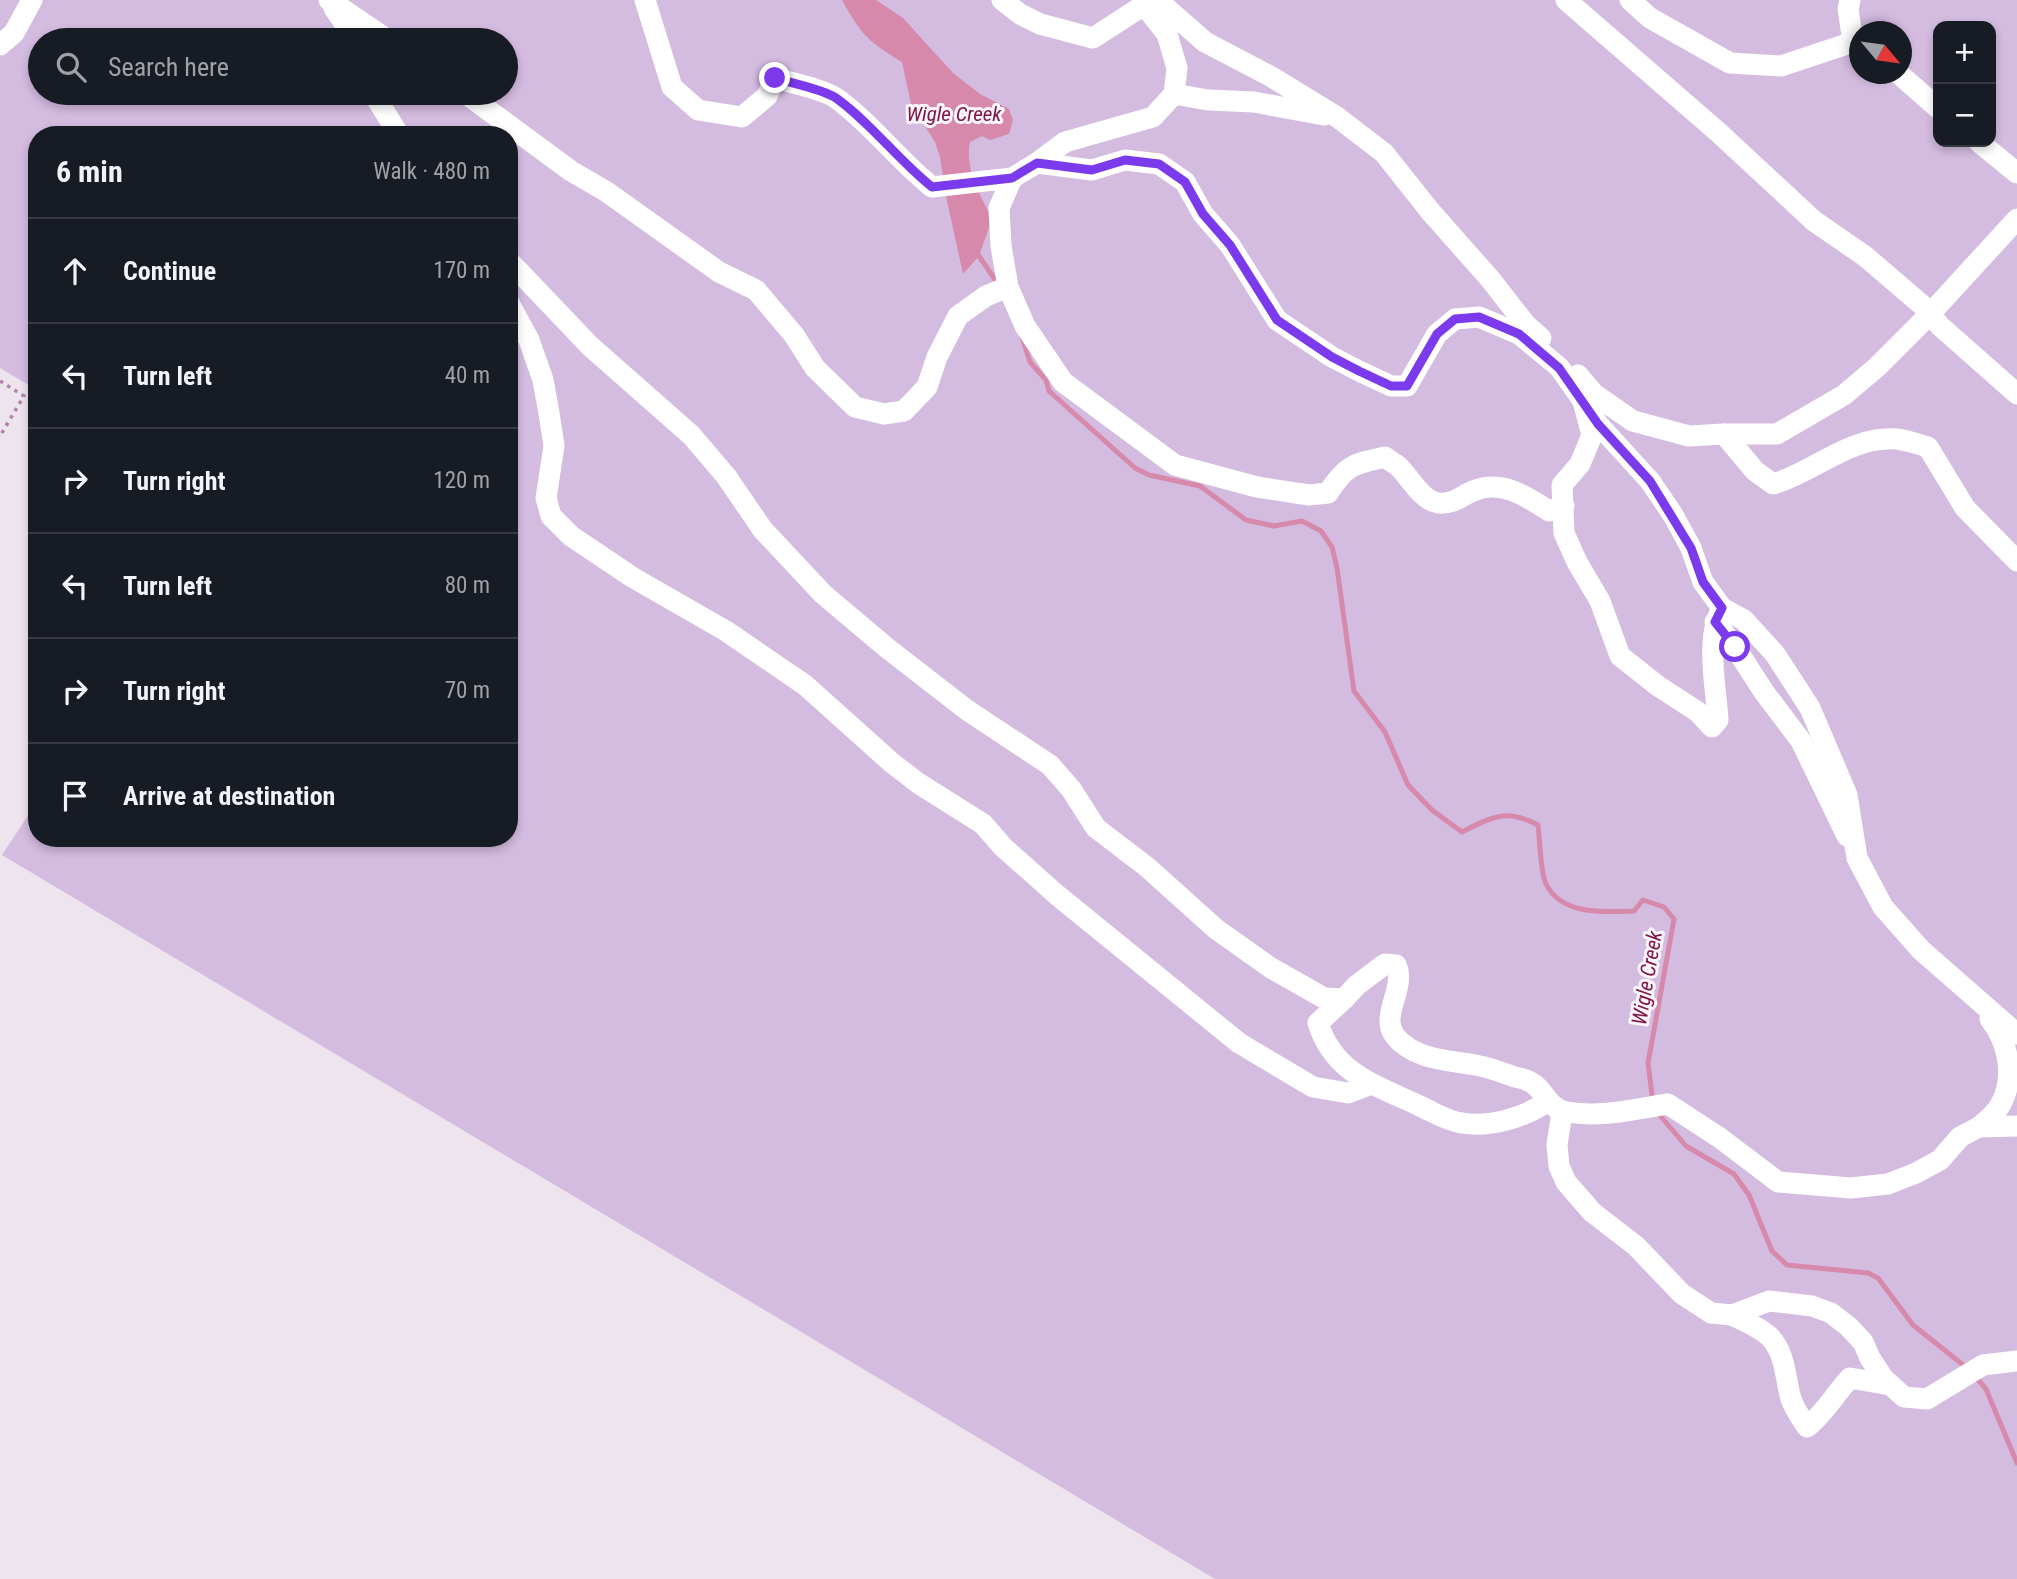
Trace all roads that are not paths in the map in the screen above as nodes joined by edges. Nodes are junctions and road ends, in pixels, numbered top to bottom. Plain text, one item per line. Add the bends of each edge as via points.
1 (32, 0) edge
2 (329, 0) edge
3 (645, 0) edge
4 (1002, 0) edge
5 (1566, 0) edge
6 (1630, 0) edge
7 (1850, 0) edge
8 (1144, 5) junction
9 (1851, 21) edge
10 (347, 28) edge
11 (370, 28) edge
12 (0, 45) edge
13 (1849, 46) edge
14 (1912, 83) edge
15 (1174, 94) junction
16 (1933, 103) edge
17 (380, 105) edge
18 (481, 105) edge
19 (1337, 117) junction
20 (393, 126) edge
21 (510, 126) edge
22 (518, 132) edge
23 (1985, 147) edge
24 (1037, 163) junction
25 (2017, 173) edge
26 (1012, 178) junction
27 (2017, 219) edge
28 (518, 270) edge
29 (1008, 287) junction
30 (1930, 314) junction
31 (518, 320) edge
32 (2017, 394) edge
33 (1583, 401) junction
34 (1724, 434) junction
35 (1564, 506) junction
36 (2017, 561) edge
37 (1718, 615) junction
38 (1857, 858) junction
39 (1974, 998) junction
40 (1344, 999) junction
41 (2017, 1034) edge
42 (1369, 1084) junction
43 (1555, 1106) junction
44 (2017, 1126) edge
45 (1979, 1127) junction
46 (1732, 1315) junction
47 (2017, 1361) edge
48 (1890, 1385) junction

1 - 12 street via 14,33
2 - 10 street
2 - 11 street
3 - 26 street via 671,87 698,110 742,117 767,96 775,78 834,96 932,187
4 - 8 street via 1040,24 1093,38
5 - 30 street via 1814,221 1866,257
6 - 13 street via 1650,18 1730,63 1781,66
7 - 9 street
8 - 15 street via 1167,34 1177,68
8 - 19 street via 1163,5 1205,42
14 - 16 street
15 - 19 street via 1265,103
15 - 24 street via 1153,117 1065,142
17 - 20 street
18 - 21 street
19 - 34 street via 1384,153 1526,325 1594,394 1633,421 1689,436
22 - 29 street via 719,272 756,290 815,368 855,407 884,414 904,411 927,387 958,316
23 - 25 street
24 - 26 street
24 - 33 street via 1092,170 1125,160 1159,164 1185,182 1277,320 1332,357 1391,386 1407,386 1437,334 1455,319 1479,317 1519,334 1559,368
26 - 29 street via 999,208
27 - 30 street
28 - 40 street via 590,346 691,435 763,530 823,594 967,710 1050,765 1096,828 1216,929 1324,998
29 - 35 street via 1025,326 1063,382 1175,465 1257,487 1309,495 1328,493 1339,476 1356,463 1385,457 1435,503 1453,503 1475,490 1502,486 1549,511
30 - 32 street
30 - 34 street via 1844,396 1777,434
31 - 42 street via 543,380 555,446 546,498 551,516 571,536 805,685 892,763 983,824 1057,895 1239,1043 1313,1087 1348,1093
33 - 35 street via 1592,435 1580,464 1562,485
33 - 37 street via 1673,515
34 - 36 street via 1755,471 1773,484 1792,479 1845,449 1875,440 1898,439 1928,447 1965,508
35 - 37 street via 1564,533 1600,601 1620,656 1712,727 1718,720 1713,648
37 - 38 street via 1764,692 1801,741
37 - 38 street via 1744,620 1775,654 1810,708 1847,795
38 - 39 street via 1883,906 1921,950
39 - 41 street
39 - 45 street via 2001,1033 2008,1056 2008,1088 1998,1108
40 - 42 street via 1318,1023 1323,1040
40 - 43 street via 1385,964 1396,965 1400,973 1389,1018 1394,1035 1408,1048 1534,1084
42 - 43 street via 1462,1123 1495,1122
43 - 45 street via 1583,1115 1668,1104 1778,1182 1851,1188 1888,1184 1916,1173 1940,1160 1960,1137
43 - 46 street via 1559,1166 1577,1196 1636,1246 1682,1294 1711,1313
44 - 45 street
46 - 48 street via 1769,1301 1801,1304 1831,1314 1863,1342
46 - 48 street via 1770,1337 1782,1356 1797,1413 1807,1427 1820,1418 1850,1378
47 - 48 street via 1983,1365 1927,1399 1903,1397

